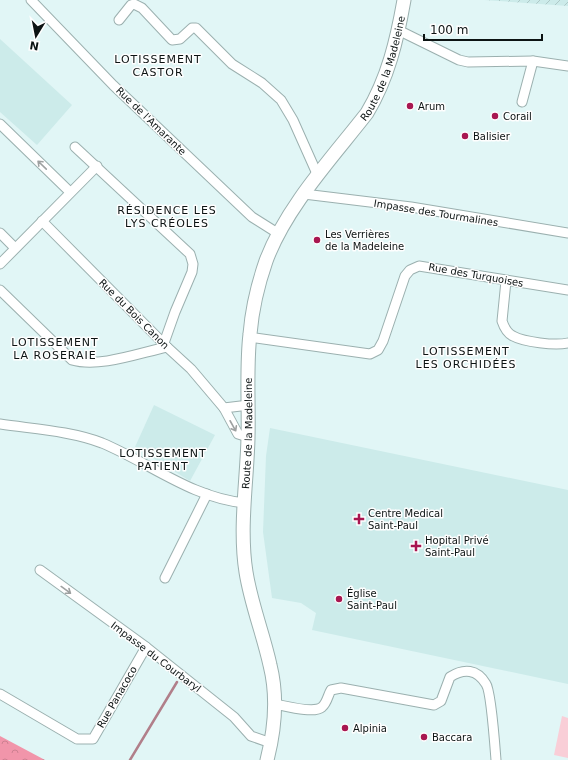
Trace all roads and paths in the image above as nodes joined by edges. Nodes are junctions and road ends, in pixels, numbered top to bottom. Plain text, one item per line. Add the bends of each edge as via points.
1 (32, 0) edge
2 (395, 0) edge
3 (404, 0) edge
4 (119, 20) dead end
5 (398, 30) junction
6 (533, 61) junction
7 (568, 66) edge
8 (522, 102) dead end
9 (0, 124) edge
10 (352, 131) junction
11 (75, 146) dead end
12 (97, 166) junction
13 (318, 176) junction
14 (70, 192) junction
15 (304, 194) junction
16 (42, 221) junction
17 (0, 233) edge
18 (568, 233) edge
19 (279, 234) junction
20 (15, 248) junction
21 (0, 264) edge
22 (506, 281) junction
23 (0, 290) edge
24 (568, 290) edge
25 (249, 337) junction
26 (568, 343) edge
27 (165, 345) junction
28 (249, 405) junction
29 (224, 408) junction
30 (0, 424) edge
31 (248, 437) junction
32 (207, 494) junction
33 (245, 503) junction
34 (40, 570) dead end
35 (165, 578) dead end
36 (146, 647) junction
37 (0, 694) edge
38 (275, 704) junction
39 (271, 743) junction
40 (267, 760) edge
41 (496, 760) edge

1 - 19 street, Rue de l'Amarante via 113,85 252,217
2 - 10 main road, Route de la Madeleine via 381,68
3 - 5 main road, Route de la Madeleine
4 - 13 street via 134,4 142,8 172,40 177,41 192,28 196,28 232,64 262,83 281,100 293,120
5 - 6 street via 459,60
5 - 10 main road, Route de la Madeleine via 382,84 367,113
6 - 7 street
6 - 8 street
14 -> 9 street
10 - 13 main road, Route de la Madeleine
11 - 12 street
12 - 14 street
12 - 27 street via 190,254 193,260 192,272 175,312
13 - 15 main road, Route de la Madeleine
14 - 16 street
15 - 18 street, Impasse des Tourmalines via 411,207
15 - 19 main road, Route de la Madeleine
16 - 20 street
16 - 27 street, Rue du Bois Canon
17 - 20 street
19 - 25 main road, Route de la Madeleine via 261,278
20 - 21 street
22 - 24 street, Rue des Turquoises
22 - 25 street, Rue des Turquoises via 428,266 410,270 383,341 378,350 370,354
22 - 26 street via 503,327 519,339
23 - 27 street via 72,360 101,361
25 - 28 main road, Route de la Madeleine
27 - 29 street, Rue du Bois Canon via 191,369
28 - 29 street
28 - 31 main road, Route de la Madeleine
29 -> 31 street, Rue du Bois Canon via 238,434
30 - 32 street via 80,436 100,442 124,452 181,485
31 - 33 main road, Route de la Madeleine
32 - 33 street
32 - 35 street
33 - 38 main road, Route de la Madeleine via 245,570 270,666
34 -> 36 street, Impasse du Courbaryl
36 - 37 street, Rue Panacoco via 93,739 77,738
36 - 39 street, Impasse du Courbaryl via 234,717 252,736
38 - 39 main road, Route de la Madeleine
38 - 41 street via 318,709 323,706 331,690 341,688 434,705 441,701 450,677 464,670 474,671 487,685
39 - 40 main road, Route de la Madeleine

